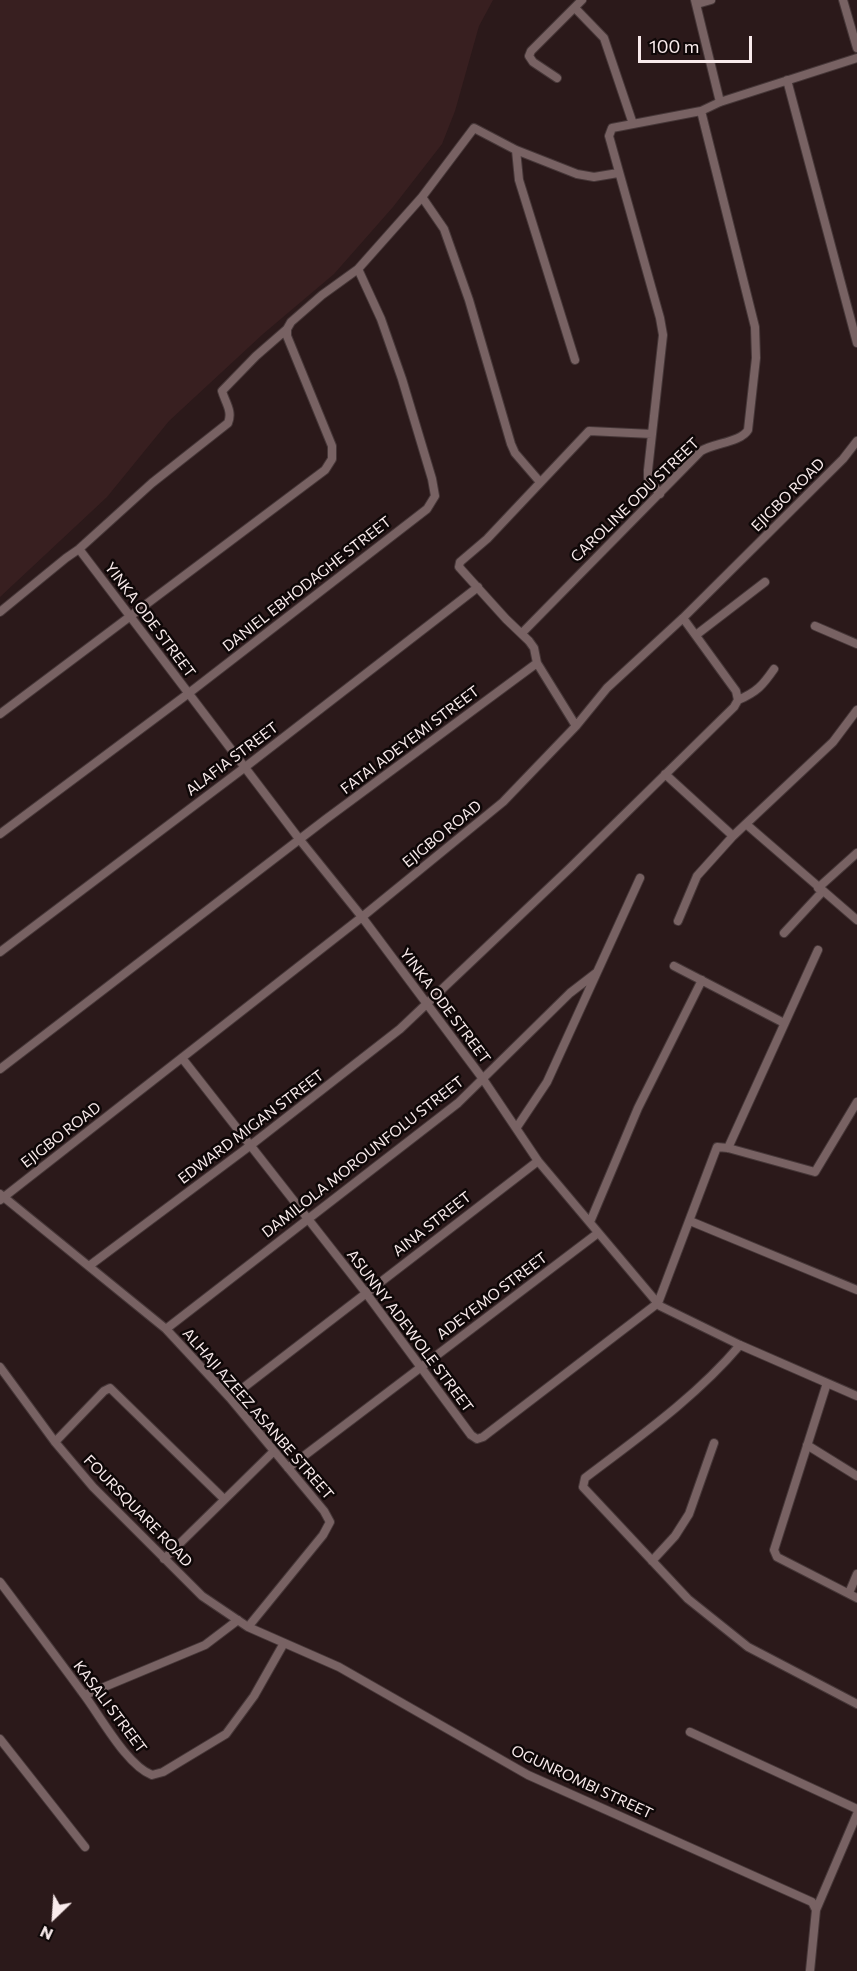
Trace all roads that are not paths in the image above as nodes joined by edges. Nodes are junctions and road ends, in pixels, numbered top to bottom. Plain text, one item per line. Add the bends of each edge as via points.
1 (582, 0) edge
2 (711, 0) edge
3 (843, 0) edge
4 (696, 2) edge
5 (575, 8) junction
6 (857, 48) edge
7 (857, 58) edge
8 (557, 78) dead end
9 (787, 80) junction
10 (720, 102) junction
11 (701, 111) junction
12 (633, 124) junction
13 (516, 150) junction
14 (618, 173) junction
15 (422, 197) junction
16 (358, 268) junction
17 (287, 329) junction
18 (857, 343) edge
19 (574, 360) dead end
20 (652, 434) junction
21 (857, 441) edge
22 (540, 482) junction
23 (660, 494) junction
24 (79, 549) junction
25 (765, 582) dead end
26 (478, 587) junction
27 (0, 612) edge
28 (130, 618) junction
29 (682, 618) junction
30 (815, 626) dead end
31 (522, 633) junction
32 (696, 635) junction
33 (857, 644) edge
34 (537, 663) junction
35 (774, 669) dead end
36 (189, 693) junction
37 (738, 700) junction
38 (857, 711) edge
39 (0, 714) edge
40 (576, 726) junction
41 (244, 768) junction
42 (665, 774) junction
43 (746, 824) junction
44 (0, 834) edge
45 (733, 836) junction
46 (300, 840) junction
47 (857, 853) edge
48 (640, 878) dead end
49 (820, 890) junction
50 (362, 917) junction
51 (857, 920) edge
52 (678, 921) dead end
53 (784, 933) dead end
54 (818, 950) dead end
55 (0, 952) edge
56 (674, 966) dead end
57 (596, 973) junction
58 (702, 980) junction
59 (427, 1006) junction
60 (784, 1023) junction
61 (182, 1058) junction
62 (0, 1069) edge
63 (483, 1079) junction
64 (857, 1102) edge
65 (516, 1127) junction
66 (251, 1145) junction
67 (728, 1148) junction
68 (538, 1161) junction
69 (1, 1197) edge
70 (308, 1218) junction
71 (690, 1221) junction
72 (590, 1222) junction
73 (598, 1233) junction
74 (89, 1266) junction
75 (857, 1290) edge
76 (366, 1293) junction
77 (658, 1303) junction
78 (166, 1329) junction
79 (740, 1345) junction
80 (421, 1366) junction
81 (0, 1367) edge
82 (827, 1383) junction
83 (857, 1396) edge
84 (230, 1398) junction
85 (55, 1442) junction
86 (714, 1443) dead end
87 (807, 1446) junction
88 (274, 1451) junction
89 (288, 1468) junction
90 (857, 1476) edge
91 (224, 1500) junction
92 (164, 1559) junction
93 (652, 1561) junction
94 (857, 1574) edge
95 (0, 1581) edge
96 (853, 1595) edge
97 (238, 1620) junction
98 (248, 1627) junction
99 (284, 1642) junction
100 (85, 1695) junction
101 (857, 1704) edge
102 (690, 1732) dead end
103 (0, 1739) edge
104 (857, 1811) edge
105 (85, 1847) dead end
106 (816, 1910) junction
107 (810, 1971) edge

1 - 5 street
2 - 4 street
3 - 6 street
4 - 10 street
5 - 8 street via 528,56
5 - 12 street via 604,39
7 - 9 street
9 - 10 street
9 - 18 street
10 - 11 street
11 - 12 street
11 - 23 street, CAROLINE ODU STREET via 755,327 756,358 745,435 701,451
12 - 14 street via 612,128 610,132
13 - 14 street via 587,176
13 - 15 street via 474,128
13 - 19 street via 519,180
14 - 20 street via 663,335
15 - 16 street
15 - 22 street via 439,220 469,300 511,444
16 - 17 street
16 - 36 street, DANIEL EBHODAGHE STREET via 402,379 435,496 427,509
17 - 24 street via 222,390 230,410 228,423 145,489
17 - 28 street via 332,446 332,459 325,470
20 - 22 street via 588,431
20 - 23 street via 648,478
21 - 29 street, EJIGBO ROAD
22 - 26 street via 460,562 459,567
23 - 31 street, CAROLINE ODU STREET
24 - 27 street
24 - 28 street, YINKA ODE STREET
25 - 32 street
26 - 31 street
26 - 41 street, ALAFIA STREET
28 - 36 street, YINKA ODE STREET
28 - 39 street
29 - 32 street
29 - 40 street, EJIGBO ROAD via 607,688
30 - 33 street
31 - 34 street via 534,648
32 - 37 street
34 - 40 street
34 - 46 street, FATAI ADEYEMI STREET
35 - 37 street, EDWARD MIGAN STREET via 764,684
36 - 41 street, YINKA ODE STREET
36 - 44 street, DANIEL EBHODAGHE STREET
37 - 42 street, EDWARD MIGAN STREET
38 - 43 street via 833,742
40 - 50 street, EJIGBO ROAD via 502,802
41 - 46 street, YINKA ODE STREET
41 - 55 street, ALAFIA STREET
42 - 45 street
42 - 59 street, EDWARD MIGAN STREET
43 - 45 street
43 - 49 street
45 - 52 street via 697,876
46 - 50 street, YINKA ODE STREET
46 - 62 street, FATAI ADEYEMI STREET
47 - 49 street
48 - 57 street
49 - 51 street
49 - 53 street
50 - 59 street, YINKA ODE STREET
50 - 61 street, EJIGBO ROAD
54 - 60 street
56 - 58 street
57 - 63 street, DAMILOLA MOROUNFOLU STREET via 570,993
57 - 65 street via 547,1082
58 - 60 street
58 - 72 street via 638,1108
59 - 63 street, YINKA ODE STREET
59 - 66 street, EDWARD MIGAN STREET
60 - 67 street
61 - 66 street, ASUNNY ADEWOLE STREET
61 - 69 street, EJIGBO ROAD
63 - 65 street, YINKA ODE STREET
63 - 70 street, DAMILOLA MOROUNFOLU STREET via 458,1103
64 - 67 street via 815,1172
65 - 68 street, YINKA ODE STREET
66 - 70 street, ASUNNY ADEWOLE STREET
66 - 74 street, EDWARD MIGAN STREET
67 - 71 street via 715,1150
68 - 72 street, YINKA ODE STREET
68 - 76 street, AINA STREET
69 - 74 street, ALHAJI AZEEZ ASANBE STREET
70 - 76 street, ASUNNY ADEWOLE STREET
70 - 78 street, DAMILOLA MOROUNFOLU STREET
71 - 75 street
71 - 77 street
72 - 73 street, YINKA ODE STREET
73 - 77 street, YINKA ODE STREET
73 - 80 street, ADEYEMO STREET
74 - 78 street, ALHAJI AZEEZ ASANBE STREET
76 - 80 street, ASUNNY ADEWOLE STREET
76 - 84 street, AINA STREET
77 - 79 street, YINKA ODE STREET
77 - 80 street, ASUNNY ADEWOLE STREET via 477,1439
78 - 84 street, ALHAJI AZEEZ ASANBE STREET
79 - 82 street, YINKA ODE STREET
79 - 93 street via 709,1380 583,1482 583,1487
80 - 89 street, ADEYEMO STREET
81 - 85 street, FOURSQUARE ROAD
82 - 83 street, YINKA ODE STREET
82 - 87 street
84 - 88 street, ALHAJI AZEEZ ASANBE STREET
85 - 91 street via 110,1388
85 - 92 street, FOURSQUARE ROAD
86 - 93 street via 689,1514
87 - 90 street
87 - 96 street via 775,1554
88 - 89 street, ALHAJI AZEEZ ASANBE STREET
88 - 91 street
89 - 98 street, ALHAJI AZEEZ ASANBE STREET via 330,1522
91 - 92 street
92 - 97 street, FOURSQUARE ROAD via 202,1596
93 - 101 street via 688,1599 748,1647
94 - 96 street
95 - 100 street, KASALI STREET
97 - 98 street, FOURSQUARE ROAD
97 - 100 street via 205,1645
98 - 99 street, FOURSQUARE ROAD
99 - 100 street, KASALI STREET via 254,1696 226,1734 152,1775 142,1772
99 - 106 street, OGUNROMBI STREET via 339,1667 528,1775 812,1902
102 - 104 street
103 - 105 street
104 - 106 street
106 - 107 street

